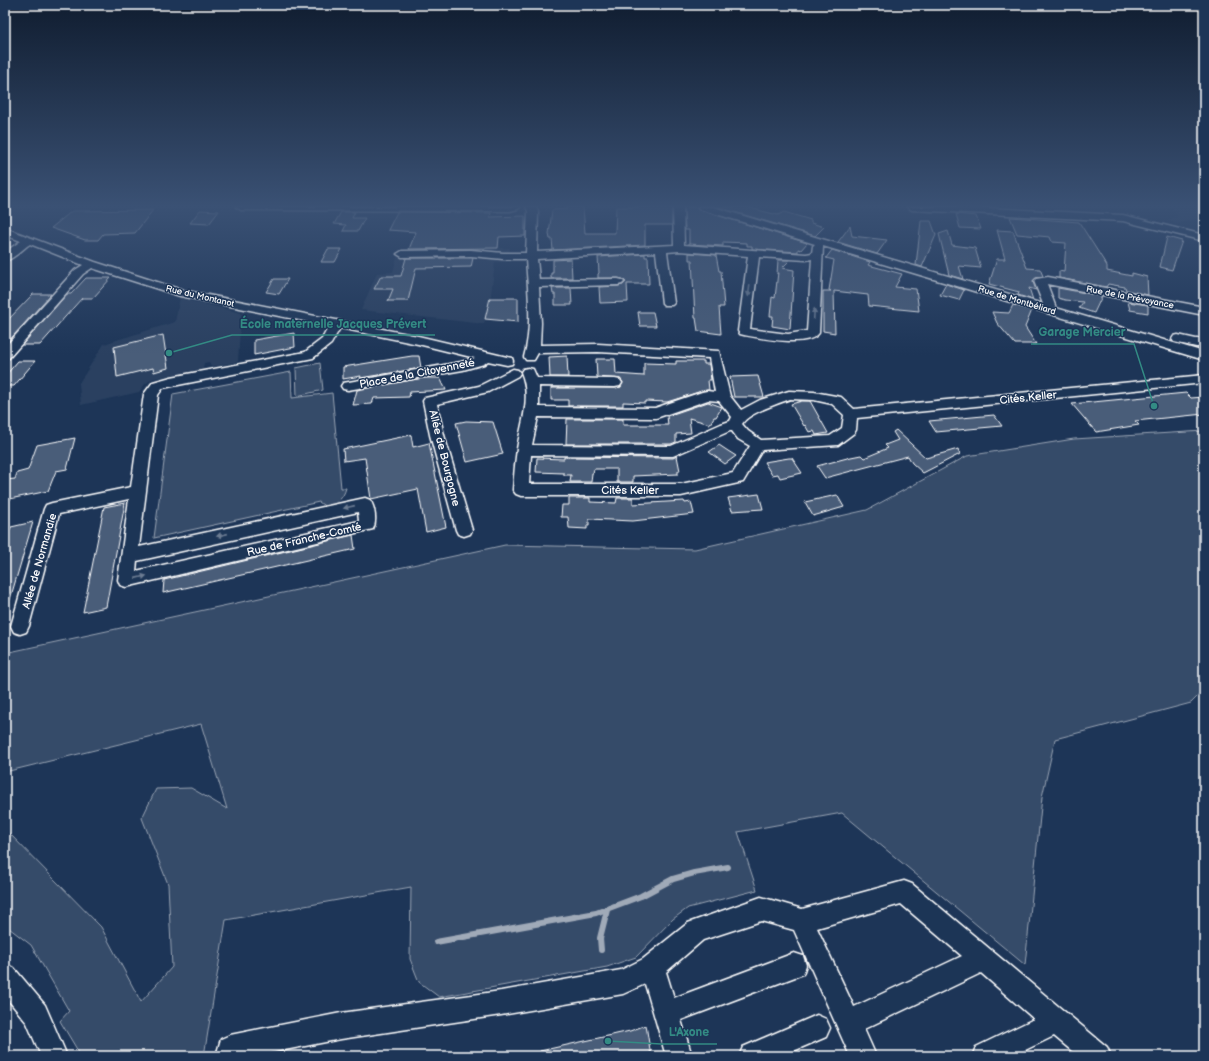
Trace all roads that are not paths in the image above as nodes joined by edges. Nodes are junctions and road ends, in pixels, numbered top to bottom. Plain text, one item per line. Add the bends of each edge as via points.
1 (532, 256) edge
2 (71, 257) edge
3 (662, 257) edge
4 (754, 257) edge
5 (817, 257) edge
6 (870, 257) edge
7 (90, 264) junction
8 (618, 282) dead end
9 (533, 284) junction
10 (668, 303) dead end
11 (1051, 311) junction
12 (1204, 311) edge
13 (336, 325) junction
14 (1202, 348) edge
15 (5, 355) edge
16 (485, 357) junction
17 (531, 365) junction
18 (510, 367) junction
19 (1204, 380) edge
20 (615, 383) dead end
21 (348, 386) dead end
22 (723, 397) junction
23 (533, 412) junction
24 (851, 414) junction
25 (737, 421) junction
26 (758, 445) junction
27 (524, 450) junction
28 (137, 492) junction
29 (464, 530) dead end
30 (130, 556) junction
31 (20, 626) dead end
32 (802, 921) junction
33 (983, 959) junction
34 (794, 965) dead end
35 (652, 968) junction
36 (5, 977) edge
37 (666, 1013) junction
38 (1057, 1021) junction
39 (848, 1022) junction
40 (817, 1028) dead end
41 (54, 1056) edge
42 (229, 1056) edge
43 (679, 1056) edge
44 (752, 1056) edge
45 (863, 1056) edge
46 (985, 1056) edge
47 (1098, 1056) edge

1 - 9 street
2 - 7 street, Rue du Montanot
3 - 10 street
4 -> 5 street via 744,331 773,336 803,337 813,333
6 - 11 street, Rue de Montbéliard
7 - 13 street, Rue du Montanot via 180,293
7 - 15 street via 79,272
8 - 9 street
9 - 17 street via 534,326
11 - 12 street, Rue de la Prévoyance via 1040,281 1048,280
11 - 14 street, Rue de Montbéliard via 1147,339
13 - 16 street, Rue du Montanot via 418,340
13 - 28 street, Rue de Franche-Comté via 327,341 309,355 158,385 150,394
16 - 18 street, Rue du Montanot
16 - 21 street, Place de la Citoyenneté via 463,366
17 - 18 street via 518,374
17 - 18 street via 517,356
17 - 20 street
17 - 22 street via 598,348 714,354
17 - 23 street, Cités Keller
18 - 29 street, Allée de Bourgogne via 483,389 430,400
19 - 24 street, Cités Keller
22 - 23 street via 707,395 656,413
22 - 25 street
23 - 27 street, Cités Keller
24 - 25 street via 836,400 789,395 765,403
24 - 26 street via 849,430 833,441
25 - 26 street via 743,436
25 - 27 street via 673,451
26 - 27 street, Cités Keller via 738,478 681,490 522,490
28 - 30 street, Rue de Franche-Comté
28 - 31 street, Allée de Normandie via 52,509
30 -> 30 street, Rue de Franche-Comté via 126,580 367,525 365,504
32 - 33 street via 904,892
32 - 35 street via 761,909 696,931
32 - 39 street
33 - 38 street
33 - 39 street
34 - 37 street
35 - 37 street
35 - 42 street via 623,982 341,1026 230,1048
36 - 41 street via 36,1014
37 - 43 street
38 - 46 street
38 - 47 street
39 - 45 street
40 - 44 street

